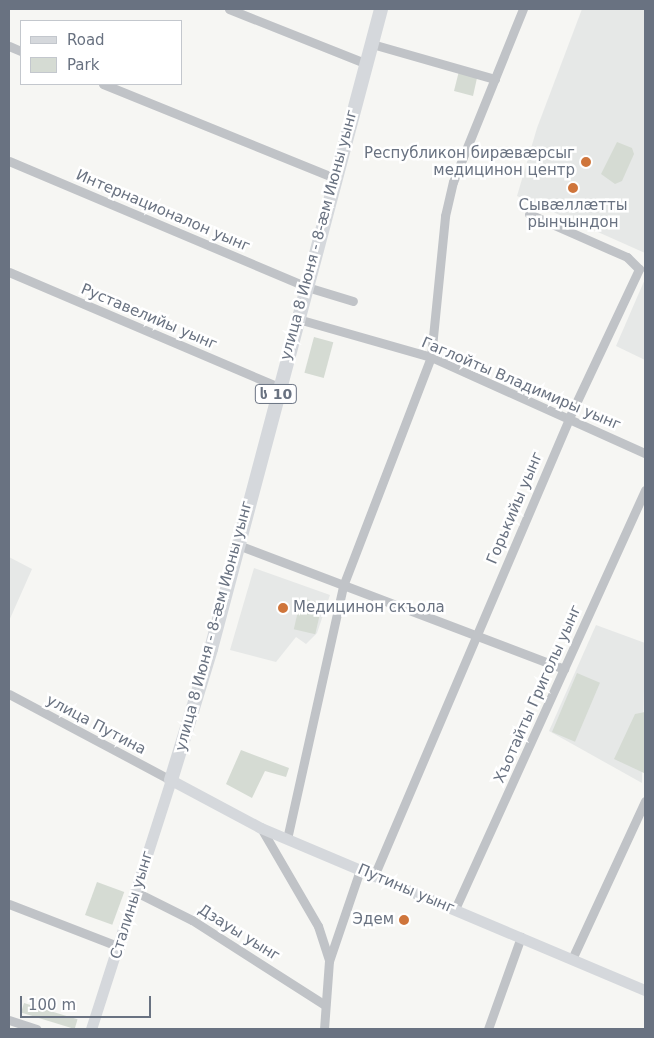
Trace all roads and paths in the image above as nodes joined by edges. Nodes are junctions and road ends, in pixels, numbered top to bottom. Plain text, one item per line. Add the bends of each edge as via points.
1 (229, 9) edge
2 (381, 9) edge
3 (522, 9) edge
4 (372, 44) junction
5 (365, 63) junction
6 (495, 79) junction
7 (104, 85) edge
8 (9, 160) edge
9 (334, 178) junction
10 (529, 214) dead end
11 (9, 272) edge
12 (307, 287) junction
13 (353, 301) dead end
14 (298, 319) junction
15 (430, 357) junction
16 (278, 386) junction
17 (569, 418) junction
18 (645, 453) edge
19 (645, 490) edge
20 (238, 545) junction
21 (343, 586) junction
22 (475, 636) junction
23 (564, 670) junction
24 (9, 694) edge
25 (171, 780) junction
26 (645, 801) edge
27 (260, 828) junction
28 (287, 839) junction
29 (360, 870) junction
30 (374, 876) junction
31 (134, 892) junction
32 (9, 904) edge
33 (455, 910) junction
34 (521, 937) junction
35 (120, 946) junction
36 (572, 959) junction
37 (329, 961) junction
38 (645, 990) edge
39 (325, 1005) junction
40 (9, 1020) edge
41 (37, 1029) edge
42 (91, 1029) edge
43 (324, 1029) edge
44 (488, 1029) edge

1 - 5 street
2 - 4 highway, улица 8 Июня - 8-ӕм Июны уынг / ს 10
3 - 6 street
4 - 5 highway, улица 8 Июня - 8-ӕм Июны уынг / ს 10
4 - 6 street
5 - 9 highway, улица 8 Июня - 8-ӕм Июны уынг / ს 10
6 - 15 street via 447,208
7 - 9 street
8 - 12 street, Интернационалон уынг
9 - 12 highway, улица 8 Июня - 8-ӕм Июны уынг / ს 10
10 - 17 street, Горькийы уынг via 627,257 639,269
11 - 16 street, Руставелийы уынг
12 - 13 street, Интернационалон уынг
12 - 14 highway, улица 8 Июня - 8-ӕм Июны уынг / ს 10
14 - 15 street, Гаглойты Владимиры уынг
14 - 16 highway, улица 8 Июня - 8-ӕм Июны уынг / ს 10
15 - 17 street, Гаглойты Владимиры уынг
15 - 21 street
16 - 20 highway, улица 8 Июня - 8-ӕм Июны уынг / ს 10
17 - 18 street, Гаглойты Владимиры уынг
17 - 22 street, Горькийы уынг
19 - 23 street, Хъотайты Григолы уынг
20 - 21 street
20 - 25 highway, улица 8 Июня - 8-ӕм Июны уынг / ს 10
21 - 22 street
21 - 28 street
22 - 23 street
22 - 30 street, Горькийы уынг
23 - 33 street, Хъотайты Григолы уынг
24 - 25 street, улица Путина
25 - 27 main road, Путины уынг
25 - 31 main road, Сталины уынг
26 - 36 street
27 - 28 main road, Путины уынг
27 - 37 street via 313,918
28 - 29 main road, Путины уынг
29 - 30 main road, Путины уынг
29 - 37 street
30 - 33 main road, Путины уынг
31 - 35 main road, Сталины уынг
31 - 39 street, Дзауы уынг via 192,920
32 - 35 street
33 - 34 main road, Путины уынг
34 - 36 main road, Путины уынг
34 - 44 street
35 - 42 main road, Сталины уынг
36 - 38 main road, Путины уынг
37 - 39 street
39 - 43 street
40 - 41 street

